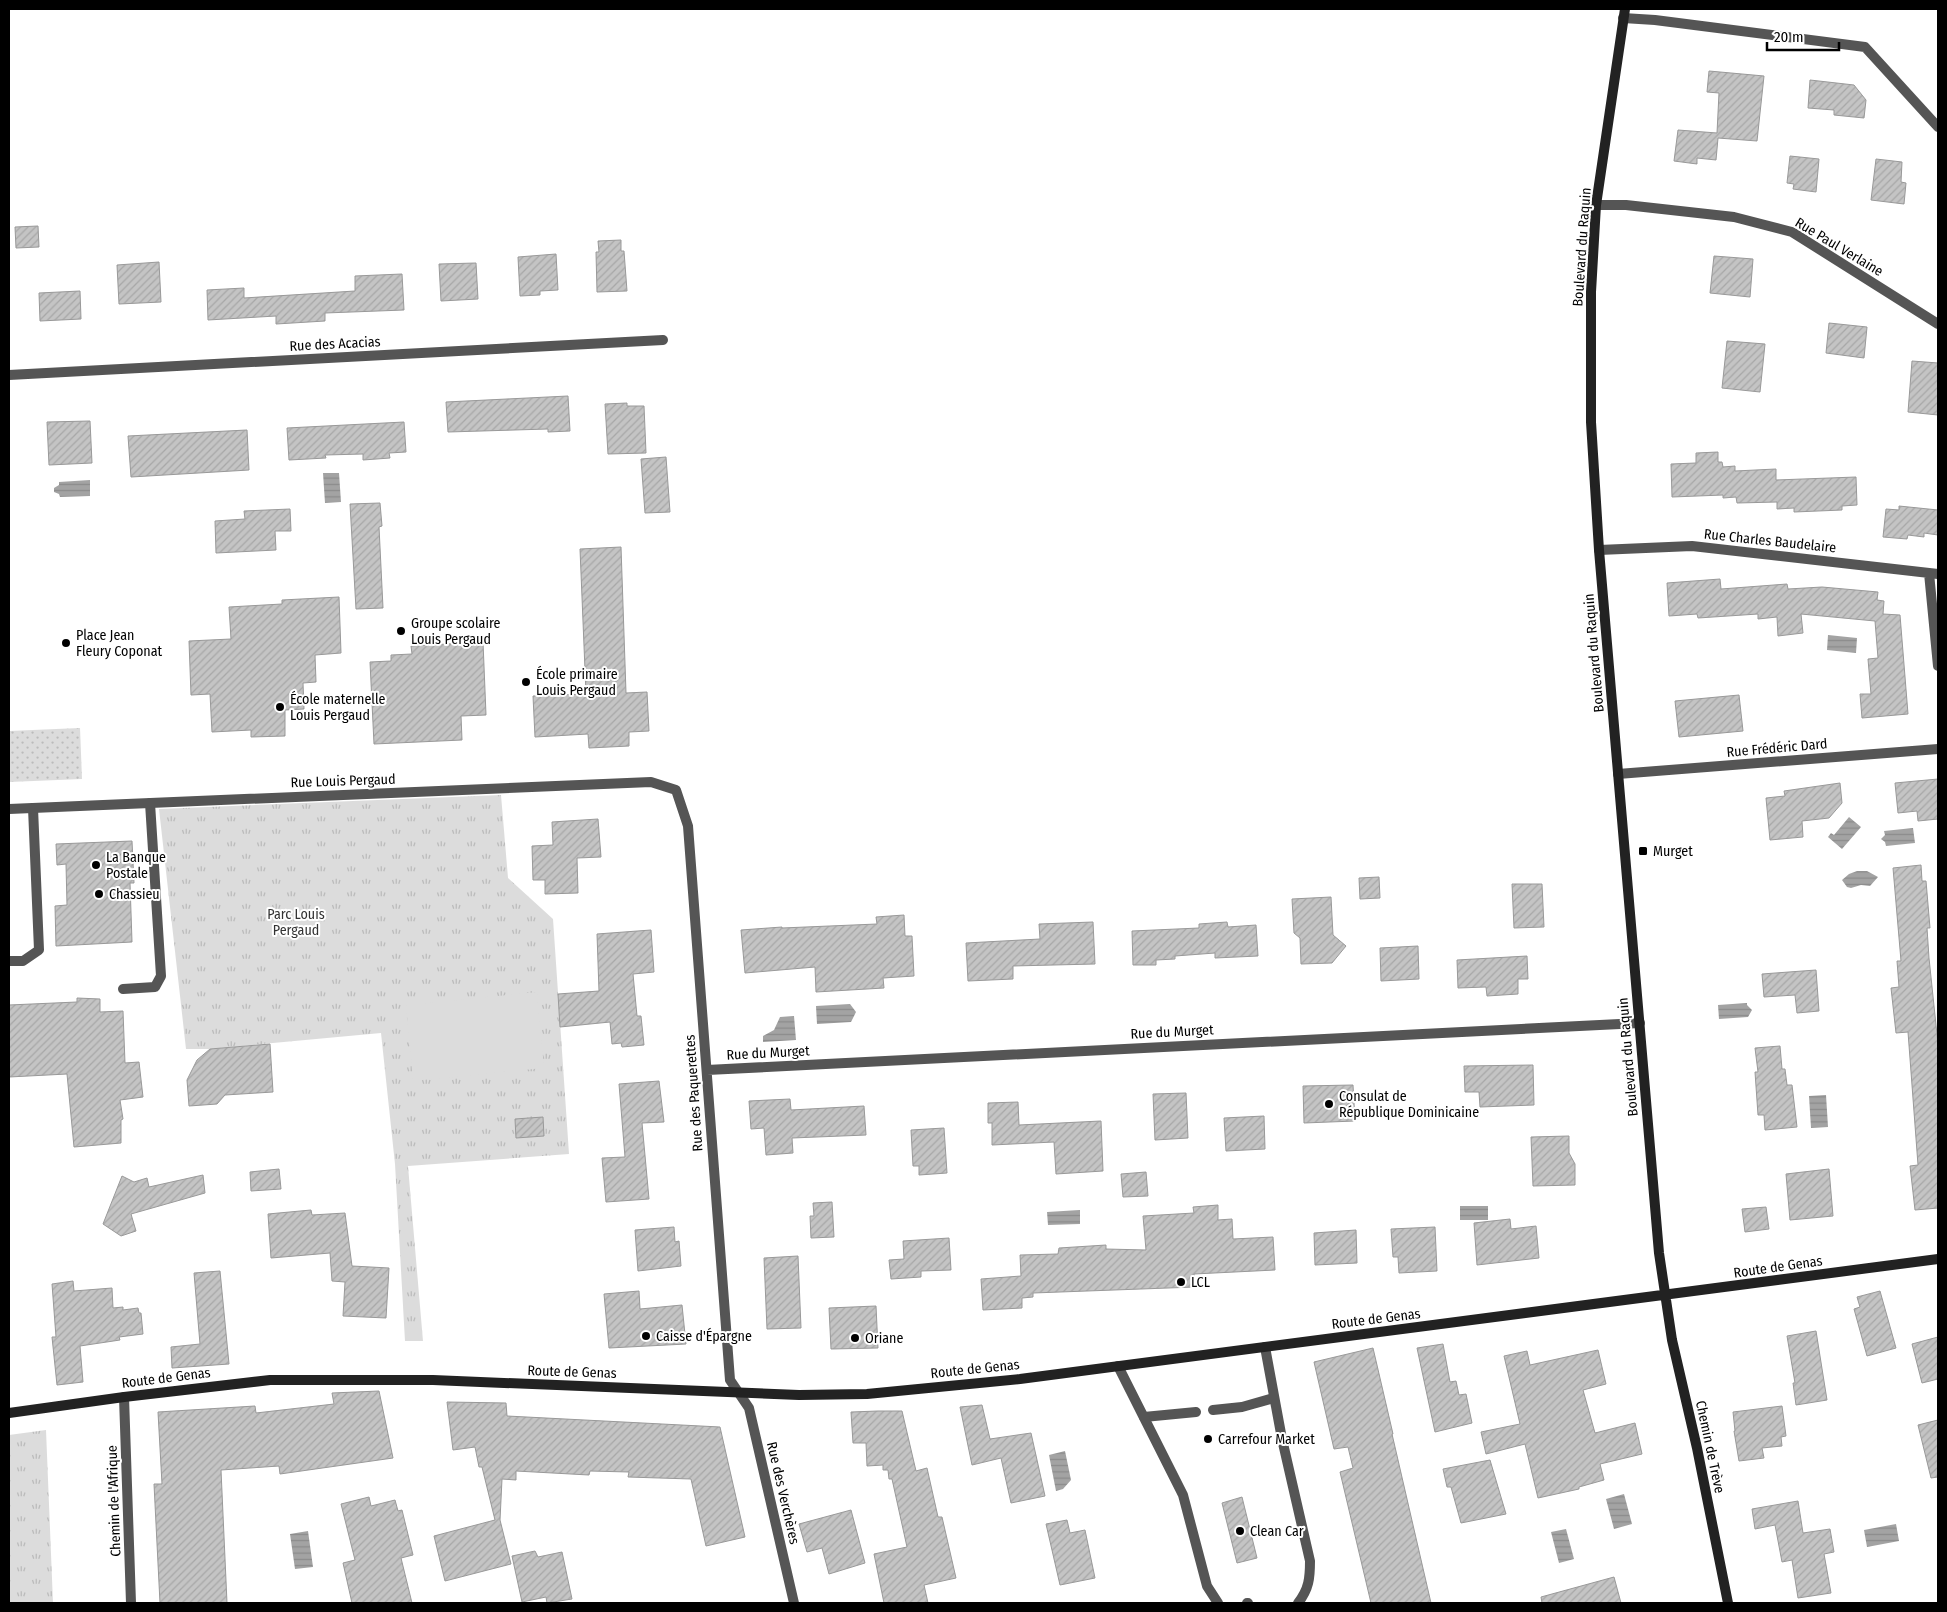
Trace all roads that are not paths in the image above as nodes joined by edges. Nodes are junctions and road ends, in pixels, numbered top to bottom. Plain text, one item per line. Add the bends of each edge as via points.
1 (1624, 13) edge
2 (1938, 127) edge
3 (1596, 205) junction
4 (1938, 324) edge
5 (663, 340) dead end
6 (9, 375) edge
7 (1599, 550) junction
8 (1934, 574) edge
9 (1938, 666) edge
10 (1938, 749) edge
11 (1618, 774) junction
12 (676, 790) joint
13 (150, 803) junction
14 (33, 808) junction
15 (9, 809) edge
16 (9, 961) edge
17 (123, 989) dead end
18 (1640, 1023) junction
19 (707, 1070) junction
20 (1938, 1259) edge
21 (1665, 1296) junction
22 (1265, 1347) junction
23 (1118, 1366) junction
24 (739, 1392) junction
25 (124, 1397) junction
26 (1274, 1398) junction
27 (1213, 1410) dead end
28 (1196, 1412) dead end
29 (9, 1413) edge
30 (1144, 1416) junction
31 (131, 1603) edge
32 (794, 1603) edge
33 (1218, 1603) edge
34 (1298, 1603) edge
35 (1728, 1603) edge

1 - 2 street via 1655,20 1864,47
1 - 3 street, Boulevard du Raquin
3 - 4 street, Rue Paul Verlaine via 1626,204 1734,217 1792,232
3 - 7 street, Boulevard du Raquin via 1591,292 1591,422
5 - 6 street, Rue des Acacias
7 - 8 street, Rue Charles Baudelaire via 1692,546
7 - 11 street, Boulevard du Raquin
8 - 9 street
10 - 11 street, Rue Frédéric Dard
11 - 18 street, Boulevard du Raquin
12 - 13 street, Rue Louis Pergaud via 651,782
12 - 19 street, Rue des Paquerettes via 688,826
13 - 14 street, Rue Louis Pergaud
13 - 17 street via 162,976 155,987
14 - 15 street, Rue Louis Pergaud
14 - 16 street via 39,950 23,961
18 - 19 street, Rue du Murget
18 - 21 street, Boulevard du Raquin
19 - 24 street, Rue des Paquerettes via 730,1380
20 - 21 street, Route de Genas
21 - 22 street, Route de Genas
21 - 35 street, Chemin de Trève
22 - 23 street, Route de Genas
22 - 26 street
23 - 24 street, Route de Genas via 868,1394
23 - 30 street
24 - 25 street, Route de Genas via 416,1380 280,1380
24 - 32 street, Rue des Verchères via 749,1408
25 - 29 street, Route de Genas
25 - 31 street, Chemin de l'Afrique
26 - 27 street via 1242,1407
26 - 34 street via 1310,1561 1310,1581
28 - 30 street
30 - 33 street via 1183,1495 1207,1586

